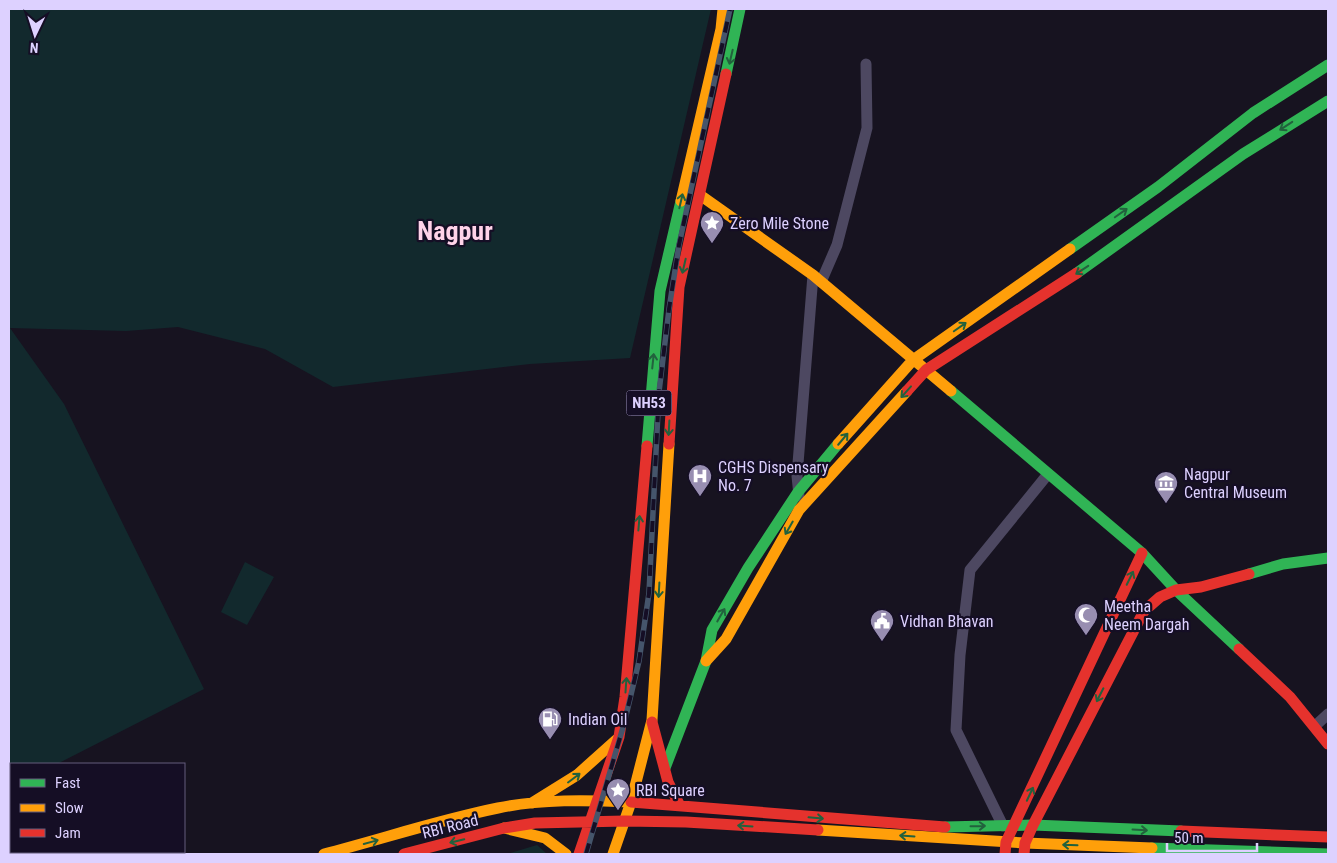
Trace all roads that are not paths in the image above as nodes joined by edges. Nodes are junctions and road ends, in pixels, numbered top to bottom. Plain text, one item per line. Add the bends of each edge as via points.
1 (723, 9) edge
2 (740, 9) edge
3 (866, 64) dead end
4 (1328, 65) edge
5 (1328, 101) edge
6 (700, 196) junction
7 (1092, 233) junction
8 (1104, 255) junction
9 (817, 279) junction
10 (913, 360) junction
11 (926, 370) junction
12 (1048, 474) junction
13 (798, 492) junction
14 (799, 510) junction
15 (1142, 553) junction
16 (1328, 558) edge
17 (1176, 590) junction
18 (706, 661) junction
19 (1328, 714) edge
20 (652, 720) junction
21 (1315, 726) junction
22 (619, 737) junction
23 (1328, 744) edge
24 (665, 768) junction
25 (598, 800) junction
26 (631, 802) junction
27 (532, 803) junction
28 (680, 806) junction
29 (590, 822) junction
30 (625, 822) junction
31 (1016, 825) junction
32 (1034, 825) junction
33 (1003, 826) junction
34 (504, 828) junction
35 (1328, 837) edge
36 (1006, 842) junction
37 (1025, 849) edge
38 (324, 854) edge
39 (404, 854) edge
40 (566, 854) edge
41 (579, 854) edge
42 (613, 854) edge
43 (1005, 854) edge
44 (1328, 854) edge

22 -> 1 main road, NH53 via 660,291
2 -> 6 main road, NH53
3 - 9 street via 867,128 837,245
7 -> 4 main road via 1162,185 1254,113
5 -> 8 main road via 1244,154
6 - 9 main road
6 -> 20 main road, NH53 via 679,287
7 - 8 main road
10 -> 7 main road
8 -> 11 main road
9 - 10 main road
9 - 13 street
10 - 11 main road
13 -> 10 main road
11 - 12 main road
11 -> 14 main road
12 - 15 main road
12 - 33 street via 970,570 960,655 956,730
13 - 14 street
18 -> 13 main road via 712,630
14 -> 18 main road via 726,639
15 - 17 main road
31 -> 15 main road
16 - 17 main road via 1283,564 1201,587
17 - 21 main road via 1269,676
17 -> 32 main road via 1160,597 1144,611
18 - 24 main road
19 - 21 street
20 - 24 main road
20 - 26 main road, NH53
21 - 23 main road
22 - 25 main road, NH53
27 -> 22 main road via 573,779
24 - 28 main road
25 - 26 main road
25 - 27 main road
25 - 29 main road
26 - 28 main road
26 - 30 main road
38 -> 27 main road via 498,808
28 -> 33 main road via 930,827
29 - 30 main road, RBI Road
29 - 34 main road, RBI Road via 535,823
29 - 41 main road
36 -> 30 main road, RBI Road via 686,822
30 - 42 main road
31 - 32 main road
31 - 33 main road
31 - 36 main road
32 -> 35 main road
32 - 37 main road
34 -> 39 main road, RBI Road
34 - 40 main road via 554,841
36 - 37 main road, RBI Road
36 - 43 main road
44 -> 37 main road, RBI Road

